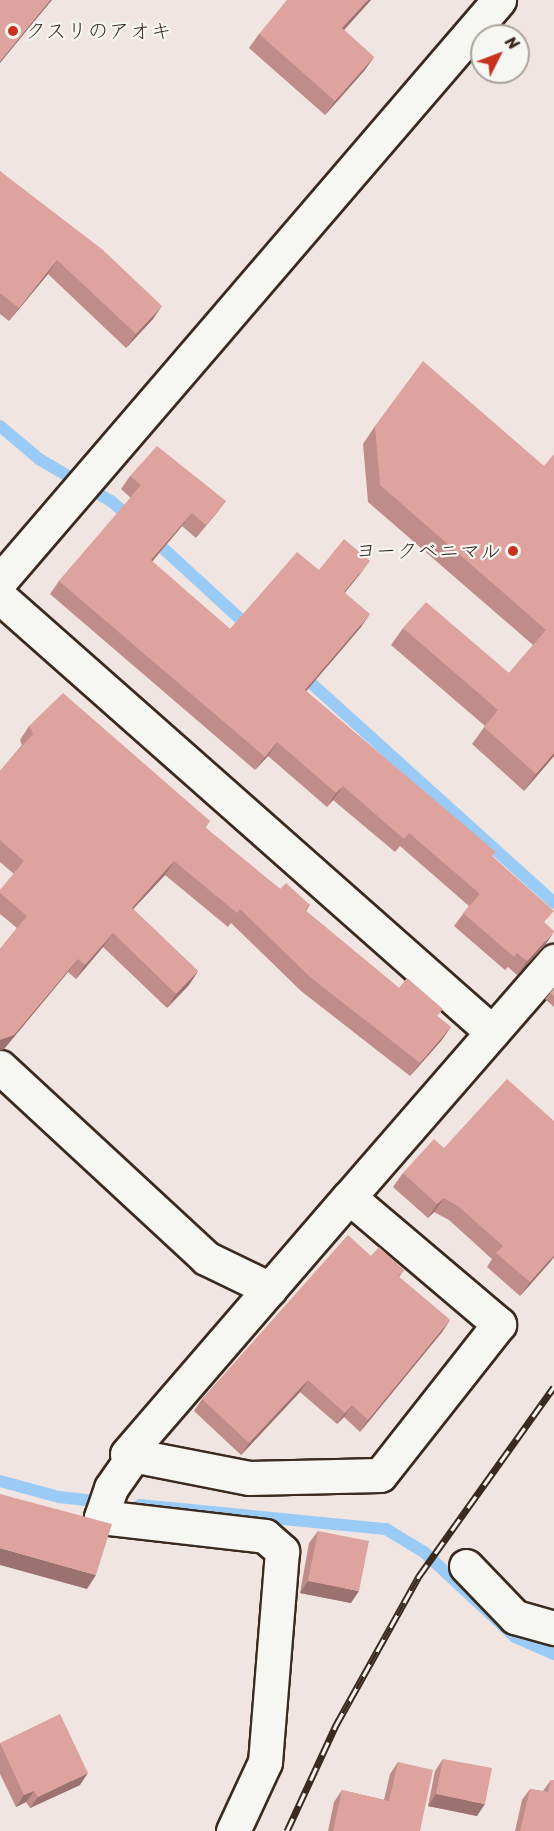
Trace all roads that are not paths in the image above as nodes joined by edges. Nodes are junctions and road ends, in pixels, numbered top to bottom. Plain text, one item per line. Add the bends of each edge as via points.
1 (499, 0) edge
2 (0, 581) edge
3 (0, 597) edge
4 (554, 961) edge
5 (492, 1032) junction
6 (0, 1067) edge
7 (349, 1197) junction
8 (270, 1289) junction
9 (134, 1455) junction
10 (466, 1566) dead end
11 (554, 1628) edge
12 (233, 1831) edge

1 - 2 street
3 - 5 street
4 - 5 street
5 - 7 street
6 - 8 street via 206,1258
7 - 8 street
7 - 9 street via 499,1324 380,1475 249,1478
8 - 9 street via 127,1454
9 - 12 street via 106,1502 265,1536 282,1551 264,1762
10 - 11 street via 515,1617

